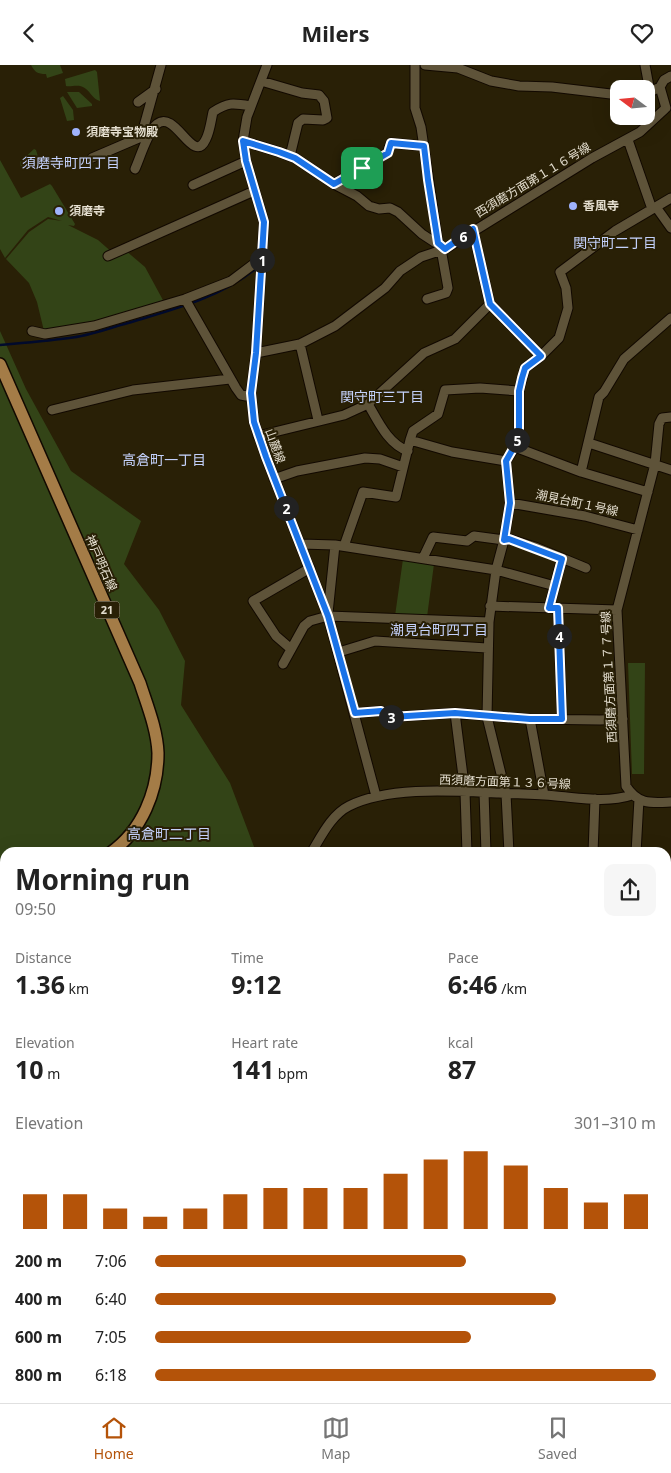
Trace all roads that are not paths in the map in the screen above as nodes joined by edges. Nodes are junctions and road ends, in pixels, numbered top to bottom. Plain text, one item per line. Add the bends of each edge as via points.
1 (161, 65) edge
2 (267, 65) edge
3 (415, 65) edge
4 (425, 65) edge
5 (645, 65) edge
6 (671, 76) edge
7 (647, 80) edge
8 (261, 81) junction
9 (660, 87) junction
10 (156, 89) junction
11 (655, 90) edge
12 (610, 94) edge
13 (138, 103) dead end
14 (251, 106) junction
15 (669, 109) edge
16 (628, 140) junction
17 (243, 141) junction
18 (424, 146) junction
19 (290, 156) junction
20 (92, 157) dead end
21 (246, 161) junction
22 (136, 169) dead end
23 (334, 184) junction
24 (194, 185) dead end
25 (254, 191) junction
26 (671, 198) edge
27 (654, 208) junction
28 (671, 228) edge
29 (473, 229) junction
30 (441, 247) junction
31 (108, 256) dead end
32 (263, 257) junction
33 (427, 299) dead end
34 (187, 302) junction
35 (490, 304) junction
36 (671, 318) edge
37 (32, 331) dead end
38 (300, 344) junction
39 (256, 353) junction
40 (541, 356) junction
41 (0, 364) edge
42 (230, 379) junction
43 (519, 391) junction
44 (251, 393) junction
45 (368, 404) junction
46 (52, 410) dead end
47 (671, 417) edge
48 (318, 420) junction
49 (258, 436) junction
50 (410, 440) junction
51 (589, 443) junction
52 (514, 447) junction
53 (408, 451) junction
54 (506, 461) junction
55 (656, 464) junction
56 (404, 467) junction
57 (671, 470) edge
58 (582, 472) junction
59 (274, 479) junction
60 (648, 492) junction
61 (510, 503) junction
62 (638, 530) junction
63 (504, 540) junction
64 (301, 545) junction
65 (339, 545) junction
66 (423, 558) junction
67 (562, 559) junction
68 (586, 568) dead end
69 (310, 569) junction
70 (496, 570) junction
71 (555, 585) junction
72 (490, 606) junction
73 (553, 608) junction
74 (617, 610) junction
75 (328, 616) junction
76 (489, 622) junction
77 (487, 648) junction
78 (291, 649) junction
79 (339, 652) junction
80 (283, 664) dead end
81 (355, 713) junction
82 (455, 713) junction
83 (487, 717) junction
84 (530, 719) junction
85 (562, 719) junction
86 (624, 719) junction
87 (465, 791) junction
88 (484, 793) junction
89 (506, 794) junction
90 (544, 795) junction
91 (376, 796) junction
92 (635, 797) junction
93 (595, 799) junction
94 (671, 802) edge
95 (117, 847) edge
96 (314, 847) edge
97 (467, 847) edge
98 (486, 847) edge
99 (509, 847) edge
100 (593, 847) edge
101 (636, 847) edge

1 - 10 street
2 - 8 street, 山麓線
3 - 18 street via 415,108
4 - 12 street via 458,68 491,81
5 - 7 street
6 - 9 street via 664,79
8 - 14 street, 山麓線
8 - 19 street via 319,95 324,101 326,118 303,119 298,123
9 - 11 street
9 - 15 street
10 - 13 street
10 - 20 street via 141,137
14 - 17 street, 山麓線
14 - 22 street via 224,105 213,112 206,139 196,146 189,143 173,123 158,123
15 - 16 street, 西須磨方面第１１６号線
16 - 27 street
16 - 29 street, 西須磨方面第１１６号線
17 - 19 street
17 - 21 street, 山麓線
18 - 23 street via 391,143 388,153
18 - 30 street
19 - 23 street
21 - 24 street
21 - 25 street, 山麓線
23 - 30 street via 369,206 398,212
25 - 31 street
25 - 32 street, 山麓線 via 264,222
26 - 27 street
27 - 28 street
27 - 40 street via 615,231 560,272 568,308 559,338
29 - 30 street, 西須磨方面第１１６号線
29 - 35 street
30 - 33 street via 448,288 446,293
30 - 38 street, 西須磨方面第１１６号線 via 400,271 386,289 335,327
32 - 34 street via 231,281
32 - 39 street, 山麓線
34 - 37 street via 94,325 45,334
34 - 42 street
35 - 40 street
35 - 45 street via 455,339 424,353
36 - 51 street via 624,359 599,397
38 - 39 street, 西須磨方面第１１６号線
38 - 48 street
39 - 44 street, 山麓線
40 - 43 street via 525,368
41 - 95 main road, 神戸明石線 / 21 via 140,683 152,721 158,753 154,791 141,821
42 - 44 street via 241,395
42 - 46 street via 132,389
43 - 50 street via 445,390 438,414 413,431
43 - 52 street via 519,432
44 - 49 street, 山麓線
45 - 48 street via 344,415
45 - 53 street via 389,438
47 - 55 street, 西須磨方面第１７７号線 via 662,418 659,424
48 - 49 street
49 - 59 street, 山麓線
50 - 53 street
50 - 54 street via 452,452
51 - 55 street
51 - 58 street
52 - 54 street
52 - 58 street
53 - 56 street
54 - 61 street
55 - 57 street
55 - 60 street, 西須磨方面第１７７号線
56 - 59 street via 365,458 297,471
56 - 65 street via 396,497 363,492
58 - 60 street
59 - 64 street, 山麓線
60 - 62 street, 西須磨方面第１７７号線
61 - 62 street, 潮見台町１号線 via 585,516
61 - 63 street
62 - 74 street, 西須磨方面第１７７号線
63 - 66 street via 474,536 467,541 433,537
63 - 67 street via 509,539
63 - 70 street
64 - 65 street
64 - 69 street, 山麓線
65 - 66 street
65 - 75 street
66 - 70 street
67 - 68 street
67 - 71 street
69 - 75 street, 山麓線
69 - 78 street via 252,601 276,636
70 - 71 street
70 - 72 street
71 - 73 street
72 - 73 street
72 - 76 street
73 - 74 street
73 - 85 street
74 - 86 street, 西須磨方面第１７７号線
75 - 76 street
75 - 78 street via 304,626
75 - 79 street, 山麓線
76 - 77 street
77 - 79 street via 375,641
77 - 83 street
78 - 80 street
79 - 81 street, 山麓線
81 - 82 street via 381,711 391,717
81 - 91 street, 山麓線
82 - 83 street
82 - 87 street
83 - 84 street
83 - 89 street
84 - 85 street
84 - 90 street
85 - 86 street
86 - 92 street, 西須磨方面第１７７号線 via 626,786
87 - 88 street, 西須磨方面第１３６号線
87 - 91 street, 西須磨方面第１３６号線
87 - 97 street
88 - 89 street, 西須磨方面第１３６号線
88 - 98 street
89 - 90 street, 西須磨方面第１３６号線
89 - 99 street
90 - 93 street, 西須磨方面第１３６号線
91 - 96 street, 西須磨方面第１３６号線 via 347,807 330,823
92 - 93 street, 西須磨方面第１３６号線
92 - 94 street, 西須磨方面第１３６号線 via 647,803
92 - 101 street, 西須磨方面第１７７号線
93 - 100 street

